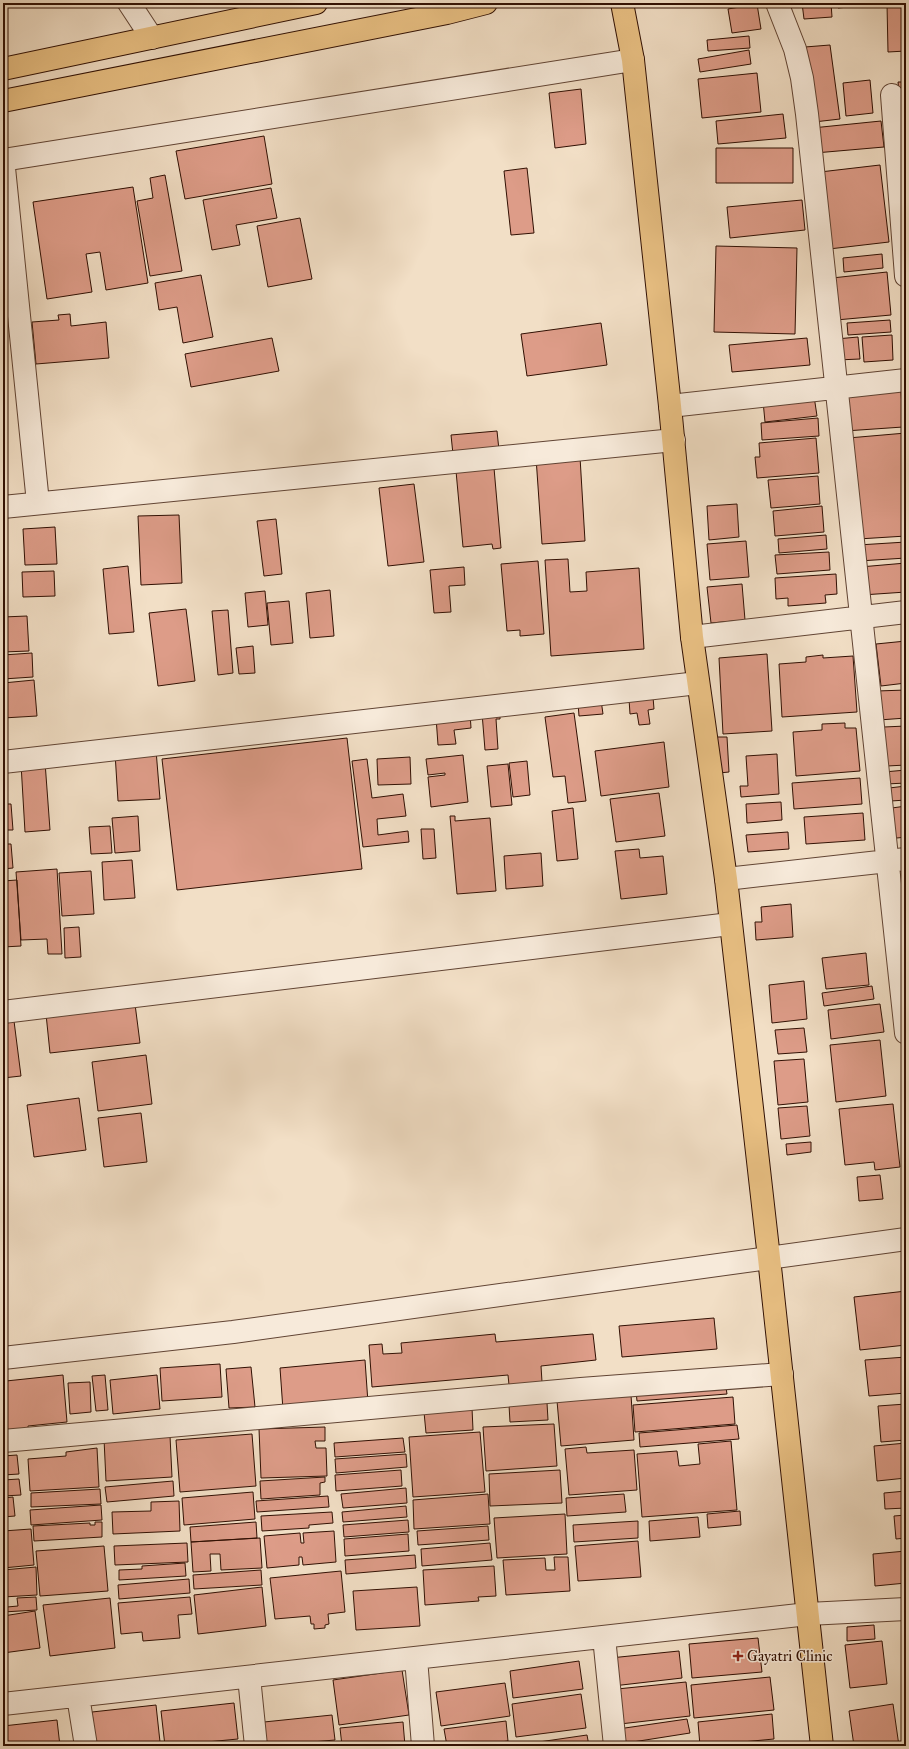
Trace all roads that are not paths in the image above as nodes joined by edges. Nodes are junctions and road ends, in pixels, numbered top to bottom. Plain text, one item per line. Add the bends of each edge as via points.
1 (129, 3) edge
2 (316, 3) edge
3 (486, 3) edge
4 (622, 3) edge
5 (777, 3) edge
6 (152, 38) junction
7 (633, 60) junction
8 (3, 69) edge
9 (892, 95) dead end
10 (3, 101) edge
11 (3, 160) edge
12 (906, 276) edge
13 (906, 380) edge
14 (837, 387) junction
15 (670, 406) junction
16 (674, 440) junction
17 (38, 503) junction
18 (3, 507) edge
19 (906, 612) edge
20 (861, 617) junction
21 (692, 637) junction
22 (698, 683) junction
23 (3, 762) edge
24 (897, 860) edge
25 (726, 879) junction
26 (730, 924) junction
27 (3, 1012) edge
28 (906, 1033) edge
29 (906, 1239) edge
30 (769, 1258) junction
31 (3, 1358) edge
32 (782, 1374) junction
33 (3, 1441) edge
34 (906, 1609) edge
35 (808, 1614) junction
36 (604, 1636) junction
37 (416, 1658) junction
38 (250, 1677) junction
39 (78, 1696) junction
40 (3, 1704) edge
41 (86, 1746) edge
42 (256, 1746) edge
43 (423, 1746) edge
44 (615, 1746) edge
45 (822, 1746) edge

1 - 6 street
2 - 6 main road
3 - 10 main road
4 - 7 main road
5 - 14 street via 795,49 802,78
6 - 8 main road
7 - 11 street
7 - 15 main road
9 - 12 street
11 - 17 street
13 - 14 street
14 - 15 street
14 - 20 street
15 - 16 main road
16 - 17 street
16 - 21 main road
17 - 18 street
19 - 20 street
20 - 21 street
20 - 24 street
21 - 22 main road
22 - 23 street
22 - 25 main road
24 - 25 street
24 - 28 street
25 - 26 main road
26 - 27 street
26 - 30 main road
29 - 30 street
30 - 31 street via 233,1332
30 - 32 main road
32 - 33 street via 581,1389
32 - 35 main road
34 - 35 street
35 - 36 street
35 - 45 main road
36 - 37 street
36 - 44 street
37 - 38 street
37 - 43 street
38 - 39 street
38 - 42 street
39 - 40 street
39 - 41 street

